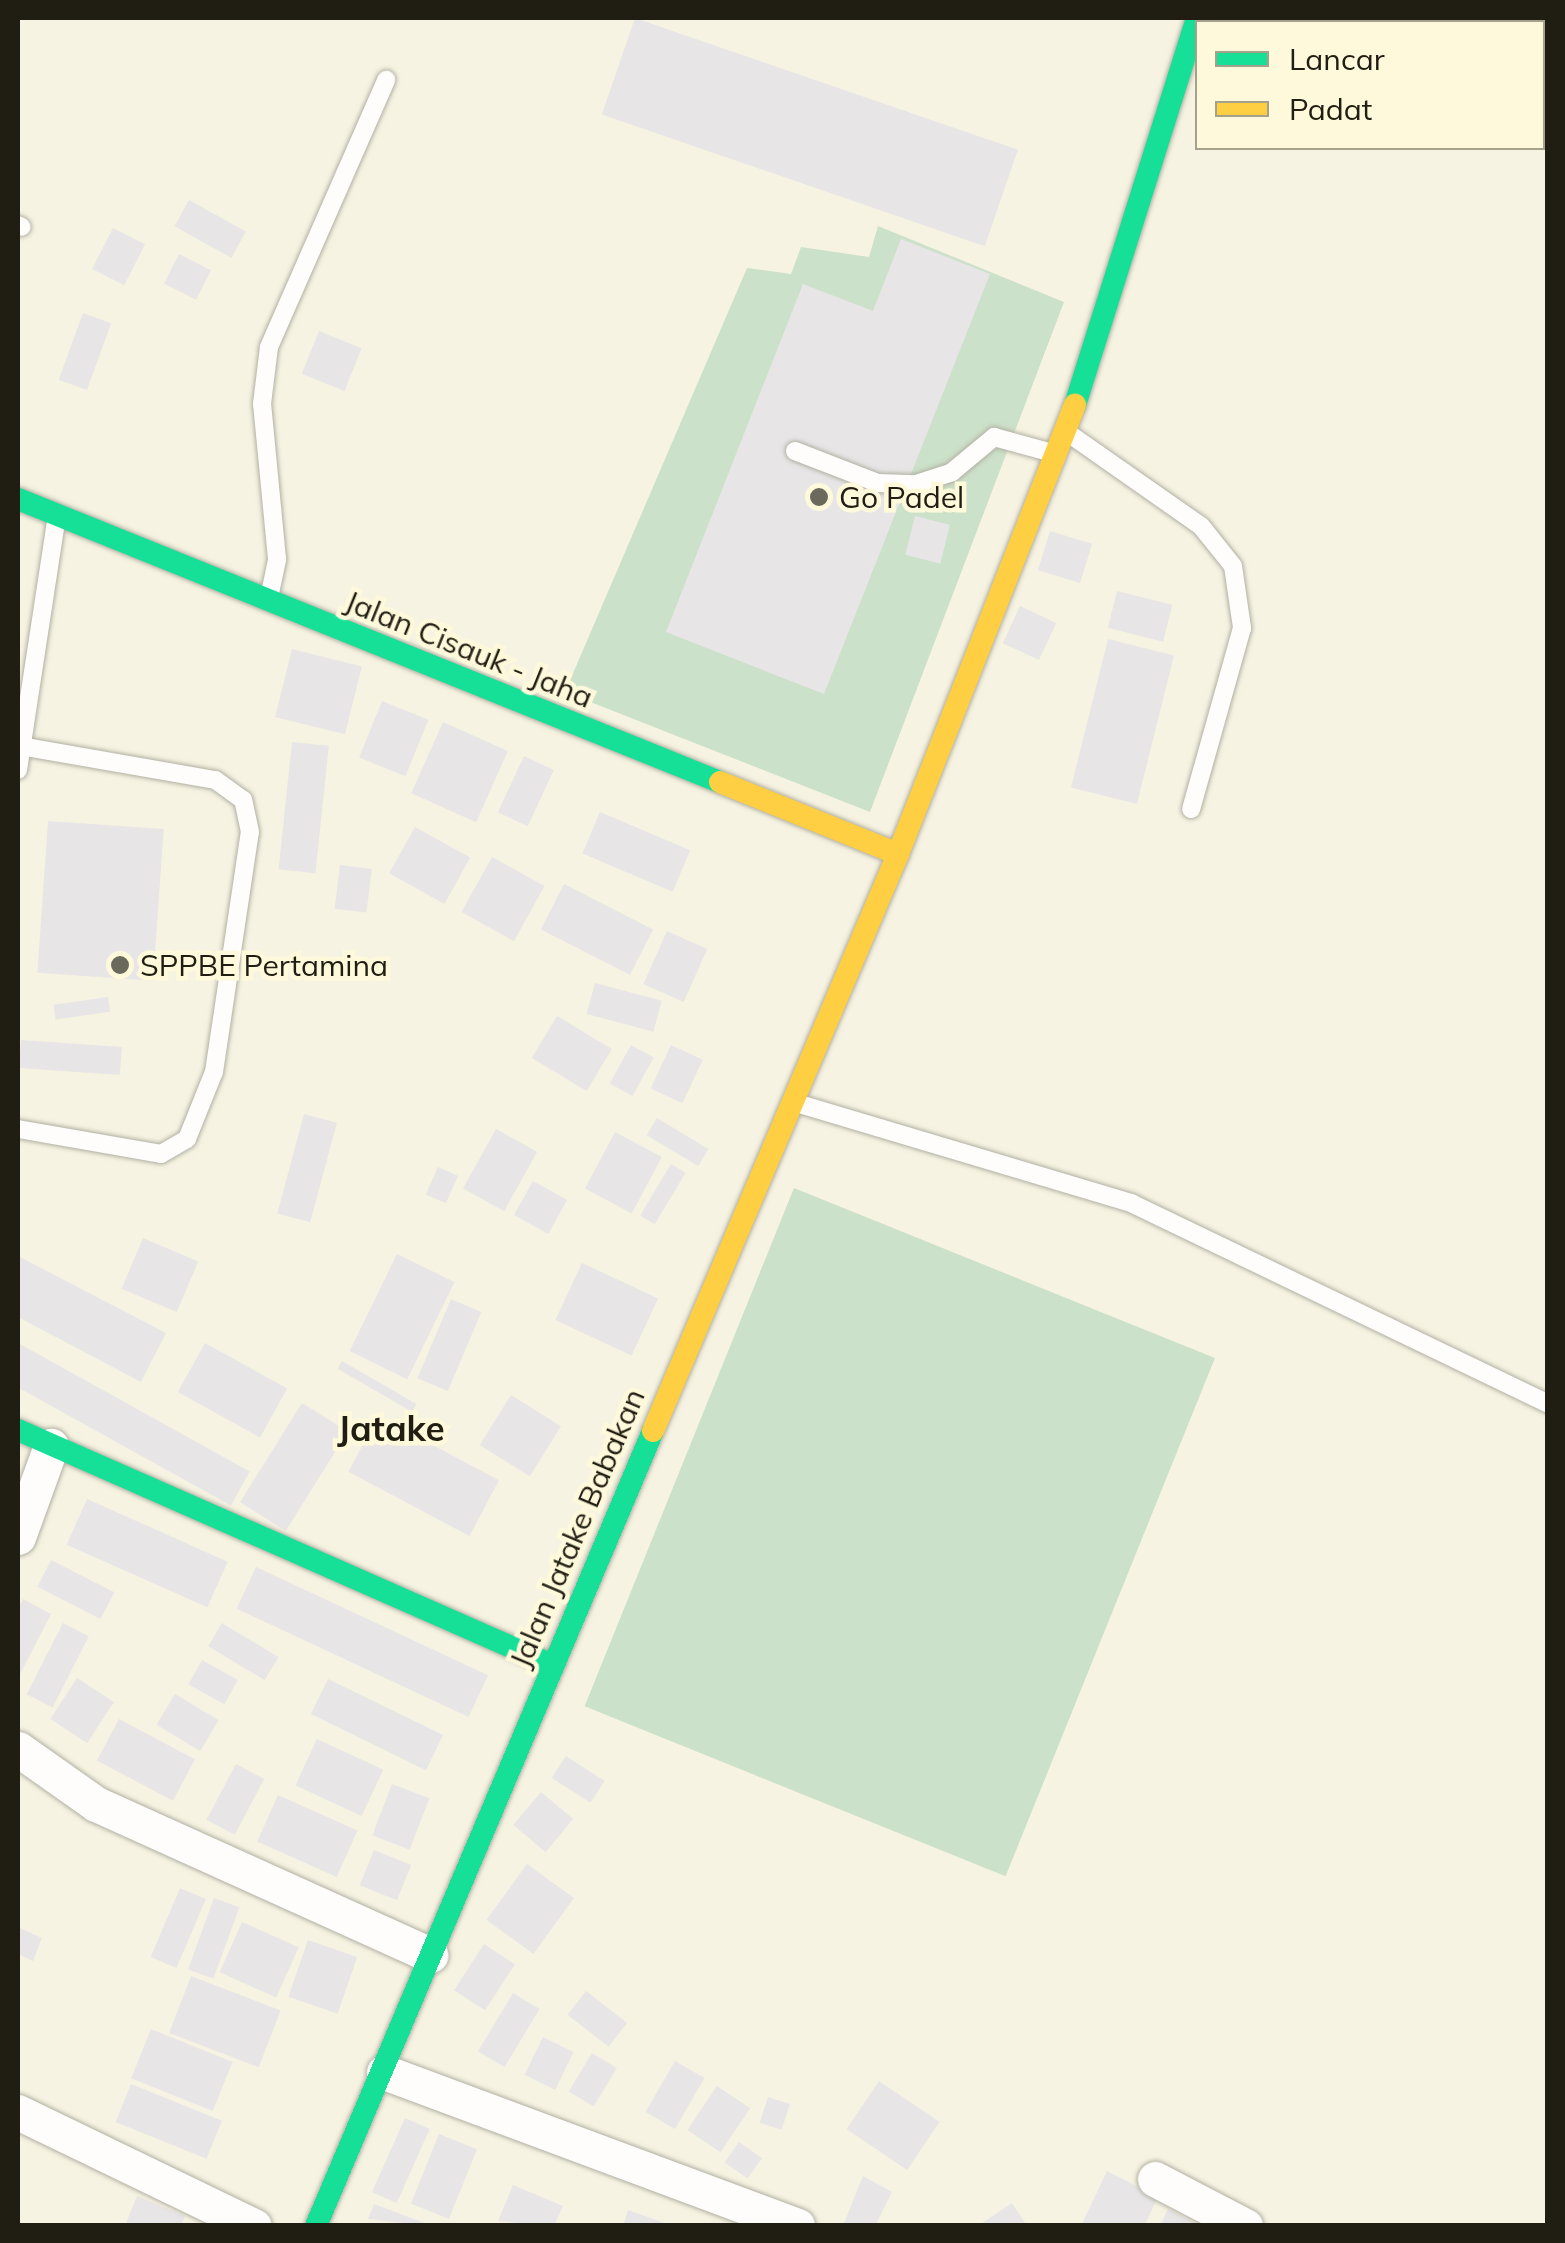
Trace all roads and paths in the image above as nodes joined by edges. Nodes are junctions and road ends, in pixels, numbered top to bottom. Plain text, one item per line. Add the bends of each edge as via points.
1 (1195, 24) edge
2 (386, 80) dead end
3 (1066, 432) junction
4 (794, 451) dead end
5 (1059, 456) junction
6 (18, 499) edge
7 (57, 519) junction
8 (269, 601) junction
9 (21, 746) junction
10 (18, 770) edge
11 (1191, 809) dead end
12 (898, 854) junction
13 (791, 1102) junction
14 (18, 1129) edge
15 (1548, 1404) edge
16 (18, 1430) edge
17 (51, 1446) junction
18 (18, 1537) edge
19 (552, 1665) junction
20 (18, 1749) edge
21 (431, 1955) junction
22 (384, 2072) junction
23 (18, 2112) edge
24 (1155, 2180) dead end
25 (254, 2226) edge
26 (316, 2226) edge
27 (797, 2226) edge
28 (1246, 2226) edge

1 - 3 main road, Jalan Jatake Babakan
2 - 8 lane via 270,347 262,404 278,560
3 - 5 main road, Jalan Jatake Babakan
3 - 11 lane via 1201,526 1233,566 1242,628
4 - 5 lane via 878,483 916,484 952,472 994,437
5 - 12 main road, Jalan Jatake Babakan
6 - 7 main road, Jalan Cisauk - Jaha
7 - 8 main road, Jalan Cisauk - Jaha
7 - 9 lane
8 - 12 main road, Jalan Cisauk - Jaha
9 - 10 lane
9 - 14 lane via 216,780 243,800 250,832 214,1072 187,1138 161,1154
12 - 13 main road, Jalan Jatake Babakan
13 - 15 lane via 1131,1203
13 - 19 main road, Jalan Jatake Babakan
16 - 17 main road
17 - 18 street
17 - 19 main road
19 - 21 main road, Jalan Jatake Babakan
20 - 21 street via 96,1804
21 - 22 main road, Jalan Jatake Babakan
22 - 26 main road, Jalan Jatake Babakan
22 - 27 street
23 - 25 street
24 - 28 street

